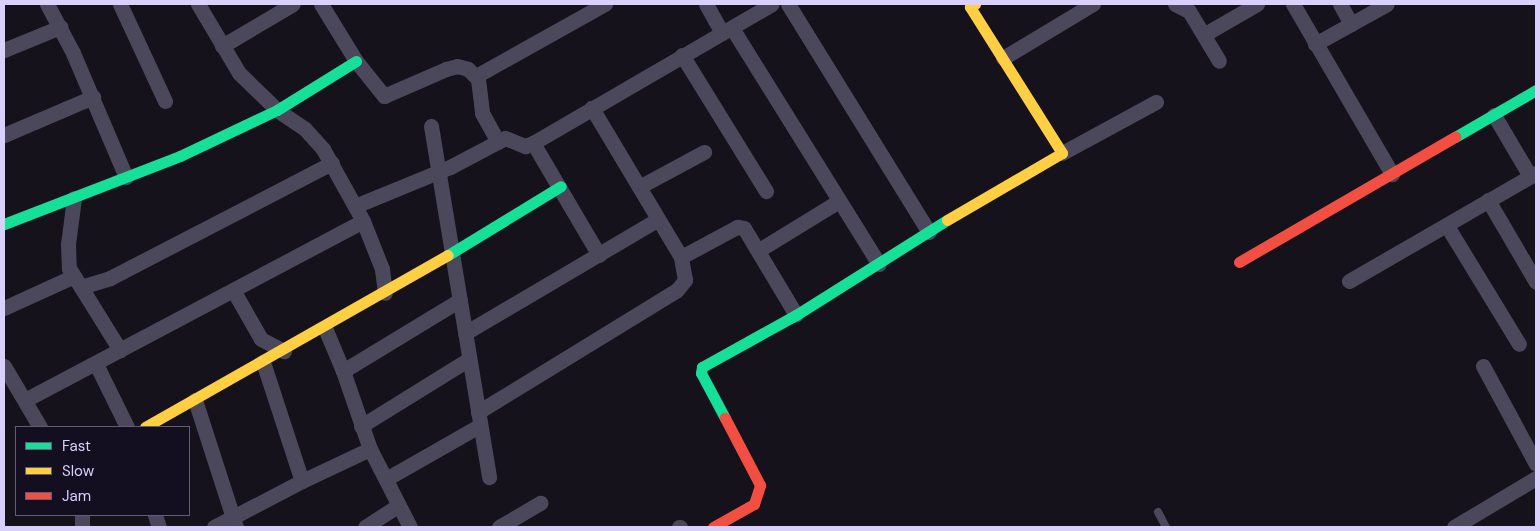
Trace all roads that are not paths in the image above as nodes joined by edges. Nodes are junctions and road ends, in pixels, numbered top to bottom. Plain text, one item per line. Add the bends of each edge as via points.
1 (47, 4) edge
2 (120, 4) edge
3 (198, 4) edge
4 (293, 4) edge
5 (321, 4) edge
6 (605, 4) edge
7 (706, 4) edge
8 (772, 4) edge
9 (788, 4) edge
10 (1093, 4) edge
11 (1175, 4) edge
12 (1257, 4) edge
13 (1293, 4) edge
14 (1340, 4) edge
15 (1387, 4) edge
16 (971, 5) edge
17 (1351, 24) junction
18 (60, 27) junction
19 (727, 30) junction
20 (1205, 34) junction
21 (1315, 44) junction
22 (222, 46) junction
23 (4, 50) edge
24 (682, 55) junction
25 (1003, 58) junction
26 (356, 60) junction
27 (1219, 61) dead end
28 (476, 76) junction
29 (1536, 90) edge
30 (93, 97) junction
31 (166, 101) dead end
32 (1156, 102) dead end
33 (592, 108) junction
34 (277, 110) junction
35 (1494, 114) junction
36 (431, 126) dead end
37 (4, 135) edge
38 (498, 142) junction
39 (534, 143) junction
40 (704, 152) dead end
41 (1062, 153) junction
42 (332, 163) junction
43 (439, 171) junction
44 (1392, 174) junction
45 (1533, 174) edge
46 (126, 177) junction
47 (561, 186) junction
48 (639, 187) junction
49 (766, 191) dead end
50 (74, 198) junction
51 (1488, 200) junction
52 (839, 201) junction
53 (355, 206) junction
54 (657, 220) junction
55 (363, 221) junction
56 (4, 224) edge
57 (1447, 226) junction
58 (929, 232) junction
59 (759, 250) junction
60 (454, 253) junction
61 (600, 255) junction
62 (681, 257) junction
63 (1240, 262) dead end
64 (879, 264) junction
65 (1349, 281) dead end
66 (77, 282) junction
67 (1536, 282) edge
68 (233, 290) junction
69 (385, 293) junction
70 (460, 300) junction
71 (4, 308) edge
72 (796, 315) junction
73 (324, 328) junction
74 (465, 333) junction
75 (1519, 344) dead end
76 (120, 350) junction
77 (284, 351) junction
78 (469, 358) junction
79 (263, 362) junction
80 (96, 364) junction
81 (4, 366) edge
82 (1483, 366) dead end
83 (343, 371) junction
84 (25, 400) junction
85 (195, 400) junction
86 (479, 419) junction
87 (39, 426) edge
88 (127, 426) edge
89 (147, 426) edge
90 (361, 426) junction
91 (370, 449) junction
92 (1536, 464) edge
93 (490, 478) dead end
94 (1536, 478) edge
95 (386, 479) junction
96 (302, 481) junction
97 (540, 503) dead end
98 (400, 505) junction
99 (1158, 512) dead end
100 (234, 522) edge
101 (214, 527) edge
102 (365, 527) edge
103 (410, 527) edge
104 (499, 527) edge
105 (713, 527) edge
106 (1166, 527) edge
107 (1454, 527) edge

1 - 18 street
2 - 31 street
3 - 22 street
4 - 22 street
5 - 26 street
6 - 28 street
7 - 19 street
8 - 19 street
9 - 58 street
10 - 25 street
11 - 20 street via 1189,11
12 - 20 street
13 - 21 street
14 - 17 street
15 - 17 street
16 - 25 street
17 - 21 street
18 - 23 street
18 - 30 street
19 - 24 street
19 - 52 street
20 - 27 street
21 - 44 street
22 - 34 street via 238,73
24 - 33 street
24 - 49 street
25 - 41 street
26 - 28 street via 384,96 457,66 468,68
26 - 34 street
28 - 38 street via 482,112
29 - 35 street
30 - 37 street
30 - 46 street
32 - 41 street
33 - 39 street
33 - 48 street
34 - 42 street via 306,129
34 - 46 street via 180,156
35 - 44 street
35 - 45 street
36 - 43 street
38 - 39 street via 508,138 525,146
38 - 43 street
39 - 47 street
40 - 48 street
41 - 58 street
42 - 53 street
42 - 66 street via 110,278
43 - 53 street
43 - 60 street
44 - 63 street
45 - 51 street
46 - 50 street
47 - 60 street
47 - 61 street
48 - 54 street
50 - 56 street
50 - 66 street via 67,259
51 - 57 street
51 - 67 street
52 - 59 street
52 - 64 street
53 - 55 street
54 - 61 street
54 - 62 street
55 - 68 street
55 - 69 street via 382,269
57 - 65 street
57 - 75 street
58 - 64 street
59 - 62 street via 747,230 740,226
59 - 72 street
60 - 69 street
60 - 70 street
61 - 74 street
62 - 86 street via 685,280 677,290
64 - 72 street
66 - 71 street
66 - 76 street
68 - 76 street
68 - 77 street via 261,340
69 - 73 street
70 - 74 street
70 - 83 street
72 - 105 street via 701,369 760,486 754,504
73 - 77 street
73 - 83 street
74 - 78 street
76 - 80 street
77 - 79 street
78 - 86 street
78 - 90 street
79 - 85 street
79 - 96 street
80 - 84 street
80 - 88 street
81 - 84 street
82 - 92 street
83 - 90 street
84 - 87 street
85 - 89 street
85 - 100 street
86 - 93 street
86 - 95 street
90 - 91 street
91 - 95 street
91 - 96 street
94 - 107 street
95 - 98 street
96 - 100 street
97 - 104 street
98 - 102 street
98 - 103 street
99 - 106 lane
100 - 101 street

